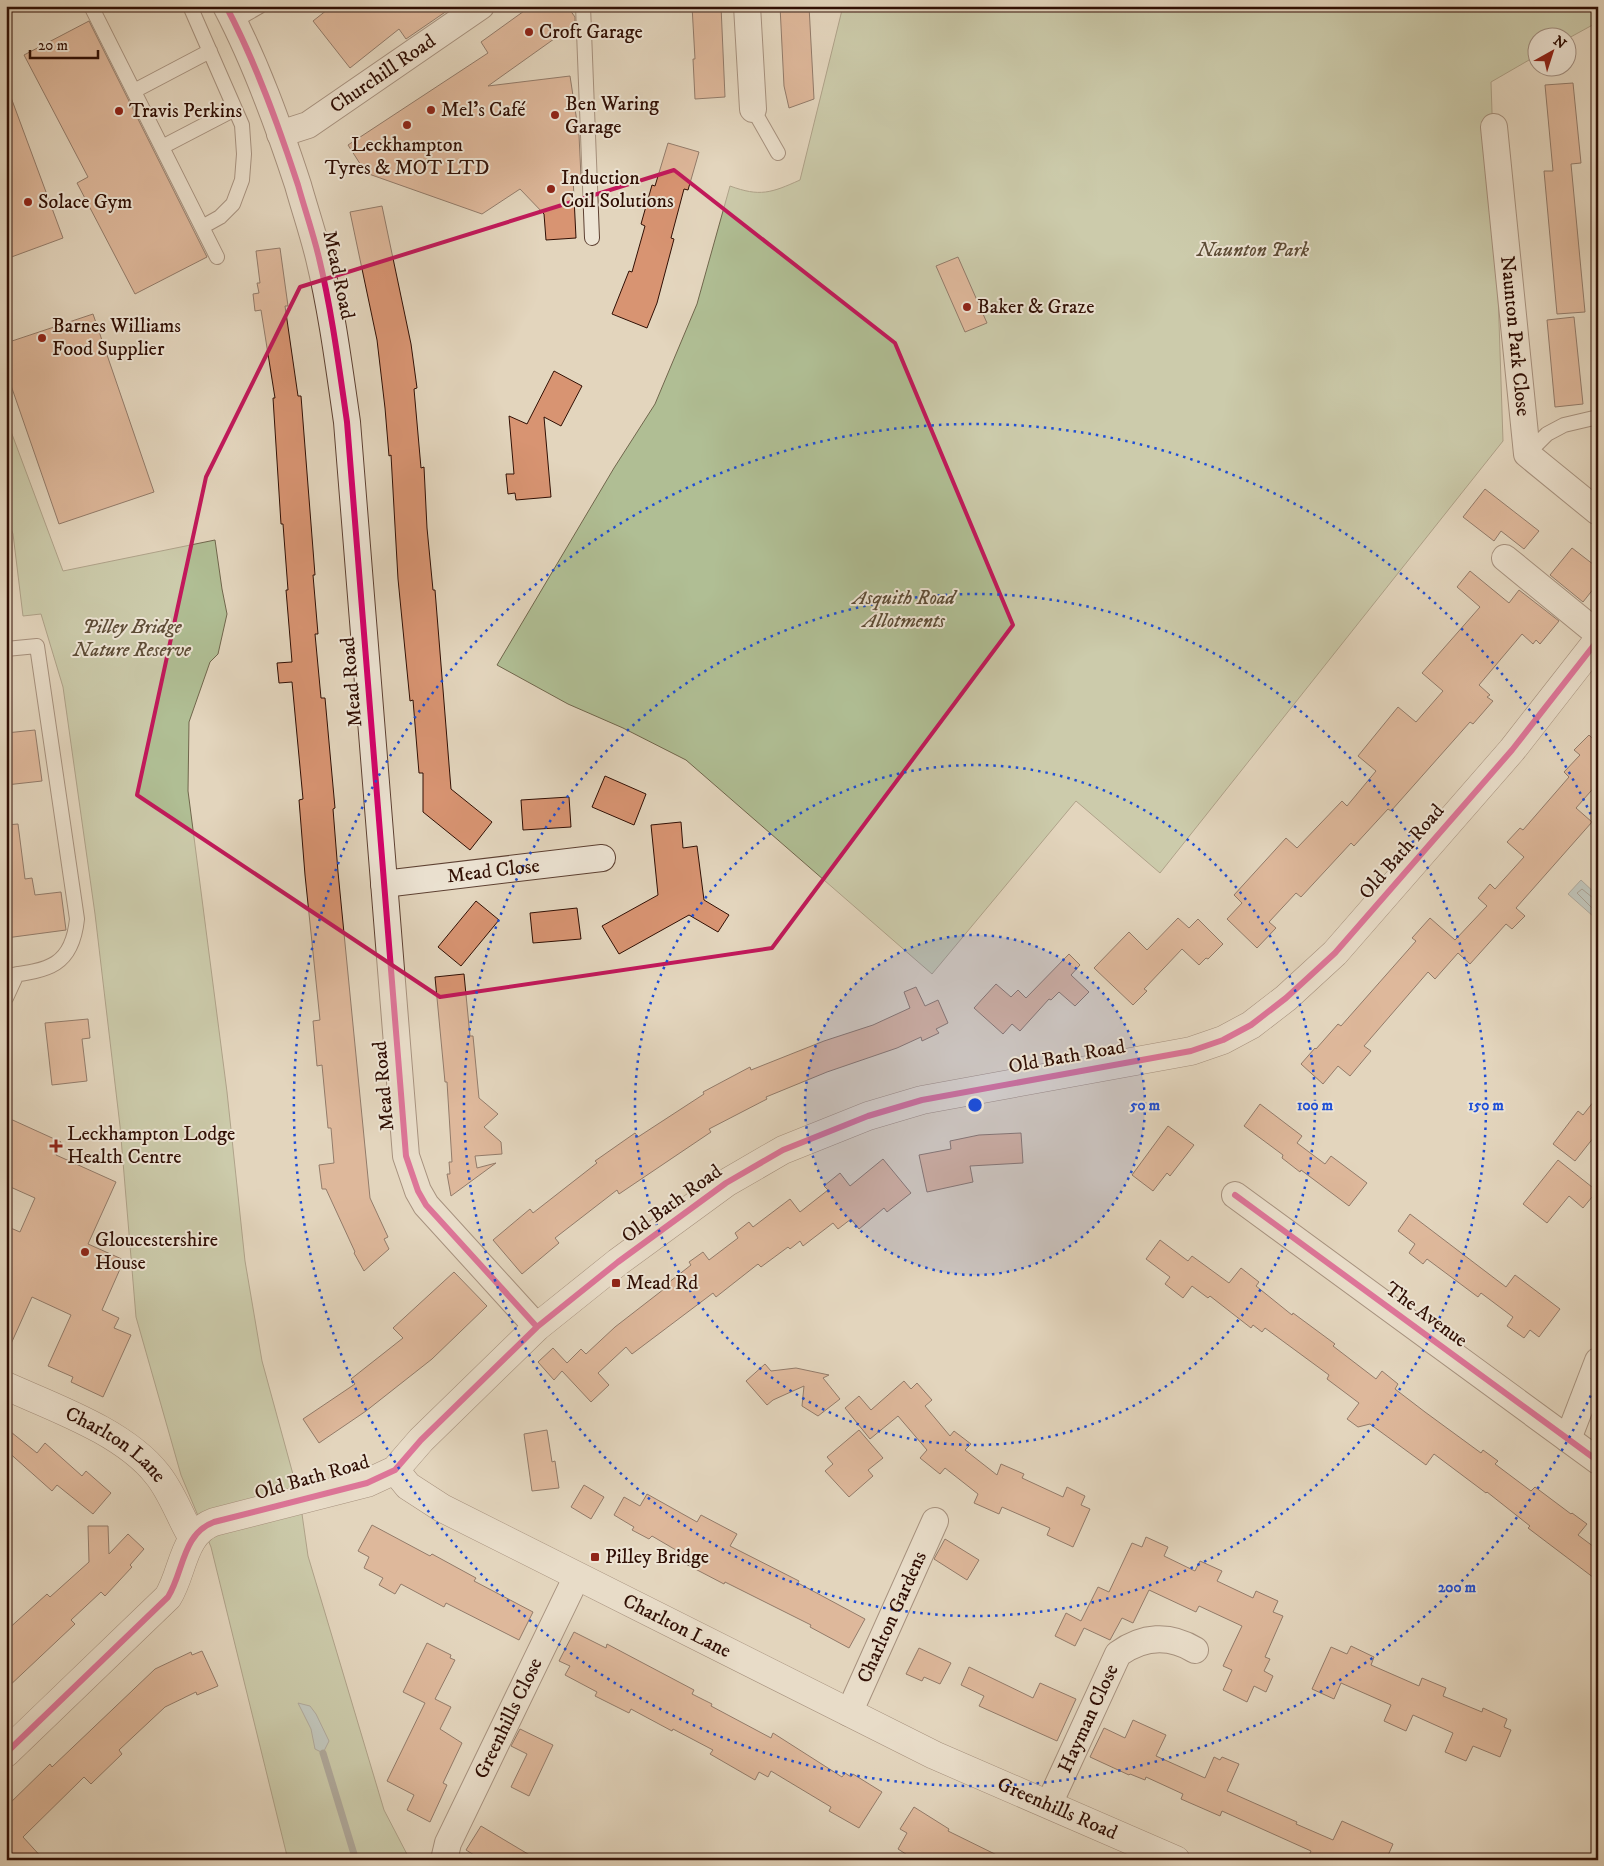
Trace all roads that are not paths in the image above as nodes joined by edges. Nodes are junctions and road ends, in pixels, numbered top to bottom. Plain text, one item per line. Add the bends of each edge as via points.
1 (91, 6) edge
2 (190, 6) edge
3 (260, 6) edge
4 (481, 6) edge
5 (583, 6) edge
6 (747, 6) edge
7 (230, 14) edge
8 (210, 51) junction
9 (134, 91) junction
10 (235, 109) junction
11 (753, 109) joint
12 (1494, 127) dead end
13 (280, 134) junction
14 (162, 147) junction
15 (778, 153) dead end
16 (202, 227) junction
17 (592, 238) dead end
18 (218, 257) dead end
19 (1598, 417) edge
20 (1527, 454) junction
21 (1598, 512) edge
22 (1505, 558) dead end
23 (1598, 634) edge
24 (1598, 640) edge
25 (6, 649) edge
26 (602, 858) dead end
27 (384, 884) junction
28 (10, 974) edge
29 (6, 998) edge
30 (1235, 1195) dead end
31 (537, 1327) junction
32 (1598, 1361) edge
33 (6, 1386) edge
34 (1568, 1439) junction
35 (1598, 1461) edge
36 (395, 1470) junction
37 (935, 1521) dead end
38 (192, 1537) junction
39 (577, 1576) junction
40 (1195, 1650) dead end
41 (849, 1713) junction
42 (6, 1753) edge
43 (968, 1770) joint
44 (1049, 1804) junction
45 (444, 1860) edge
46 (1176, 1860) edge

1 - 9 lane
2 - 8 lane
3 - 7 lane
4 - 13 street, Churchill Road via 308,125
5 - 17 lane
6 - 11 street
7 - 13 street, Mead Road via 244,39
8 - 9 lane
8 - 10 lane
9 - 14 lane
10 - 14 lane
10 - 16 lane via 242,125 242,180 233,204 220,217
11 - 15 lane
12 - 20 street, Naunton Park Close
13 - 27 street, Mead Road via 320,259 347,422
14 - 16 lane
16 - 18 lane
19 - 20 lane via 1564,425 1547,434
20 - 21 street
22 - 23 street
24 - 31 street, Old Bath Road via 1512,750 1335,953 1251,1025 1223,1040 1191,1051 922,1100 868,1116 783,1150 726,1183 618,1262
25 - 28 lane via 37,646 77,919 75,937 66,955 50,968
26 - 27 street, Mead Close
27 - 31 street, Mead Road via 404,1137 411,1174 418,1191 436,1216
28 - 29 lane
30 - 34 street, The Avenue
31 - 36 street, Old Bath Road via 420,1440
32 - 34 street
33 - 38 street, Charlton Lane via 133,1449 159,1476
34 - 35 street, The Avenue
36 - 38 street, Old Bath Road via 367,1483 207,1525
36 - 39 street, Charlton Lane via 408,1486 442,1508
37 - 41 street, Charlton Gardens
38 - 42 street via 176,1584 168,1597
39 - 41 street, Charlton Lane
39 - 45 street, Greenhills Close via 448,1843
40 - 44 street, Hayman Close via 1161,1638 1138,1642 1118,1654
41 - 43 street, Charlton Lane
43 - 44 street, Greenhills Road
44 - 46 street, Greenhills Road

